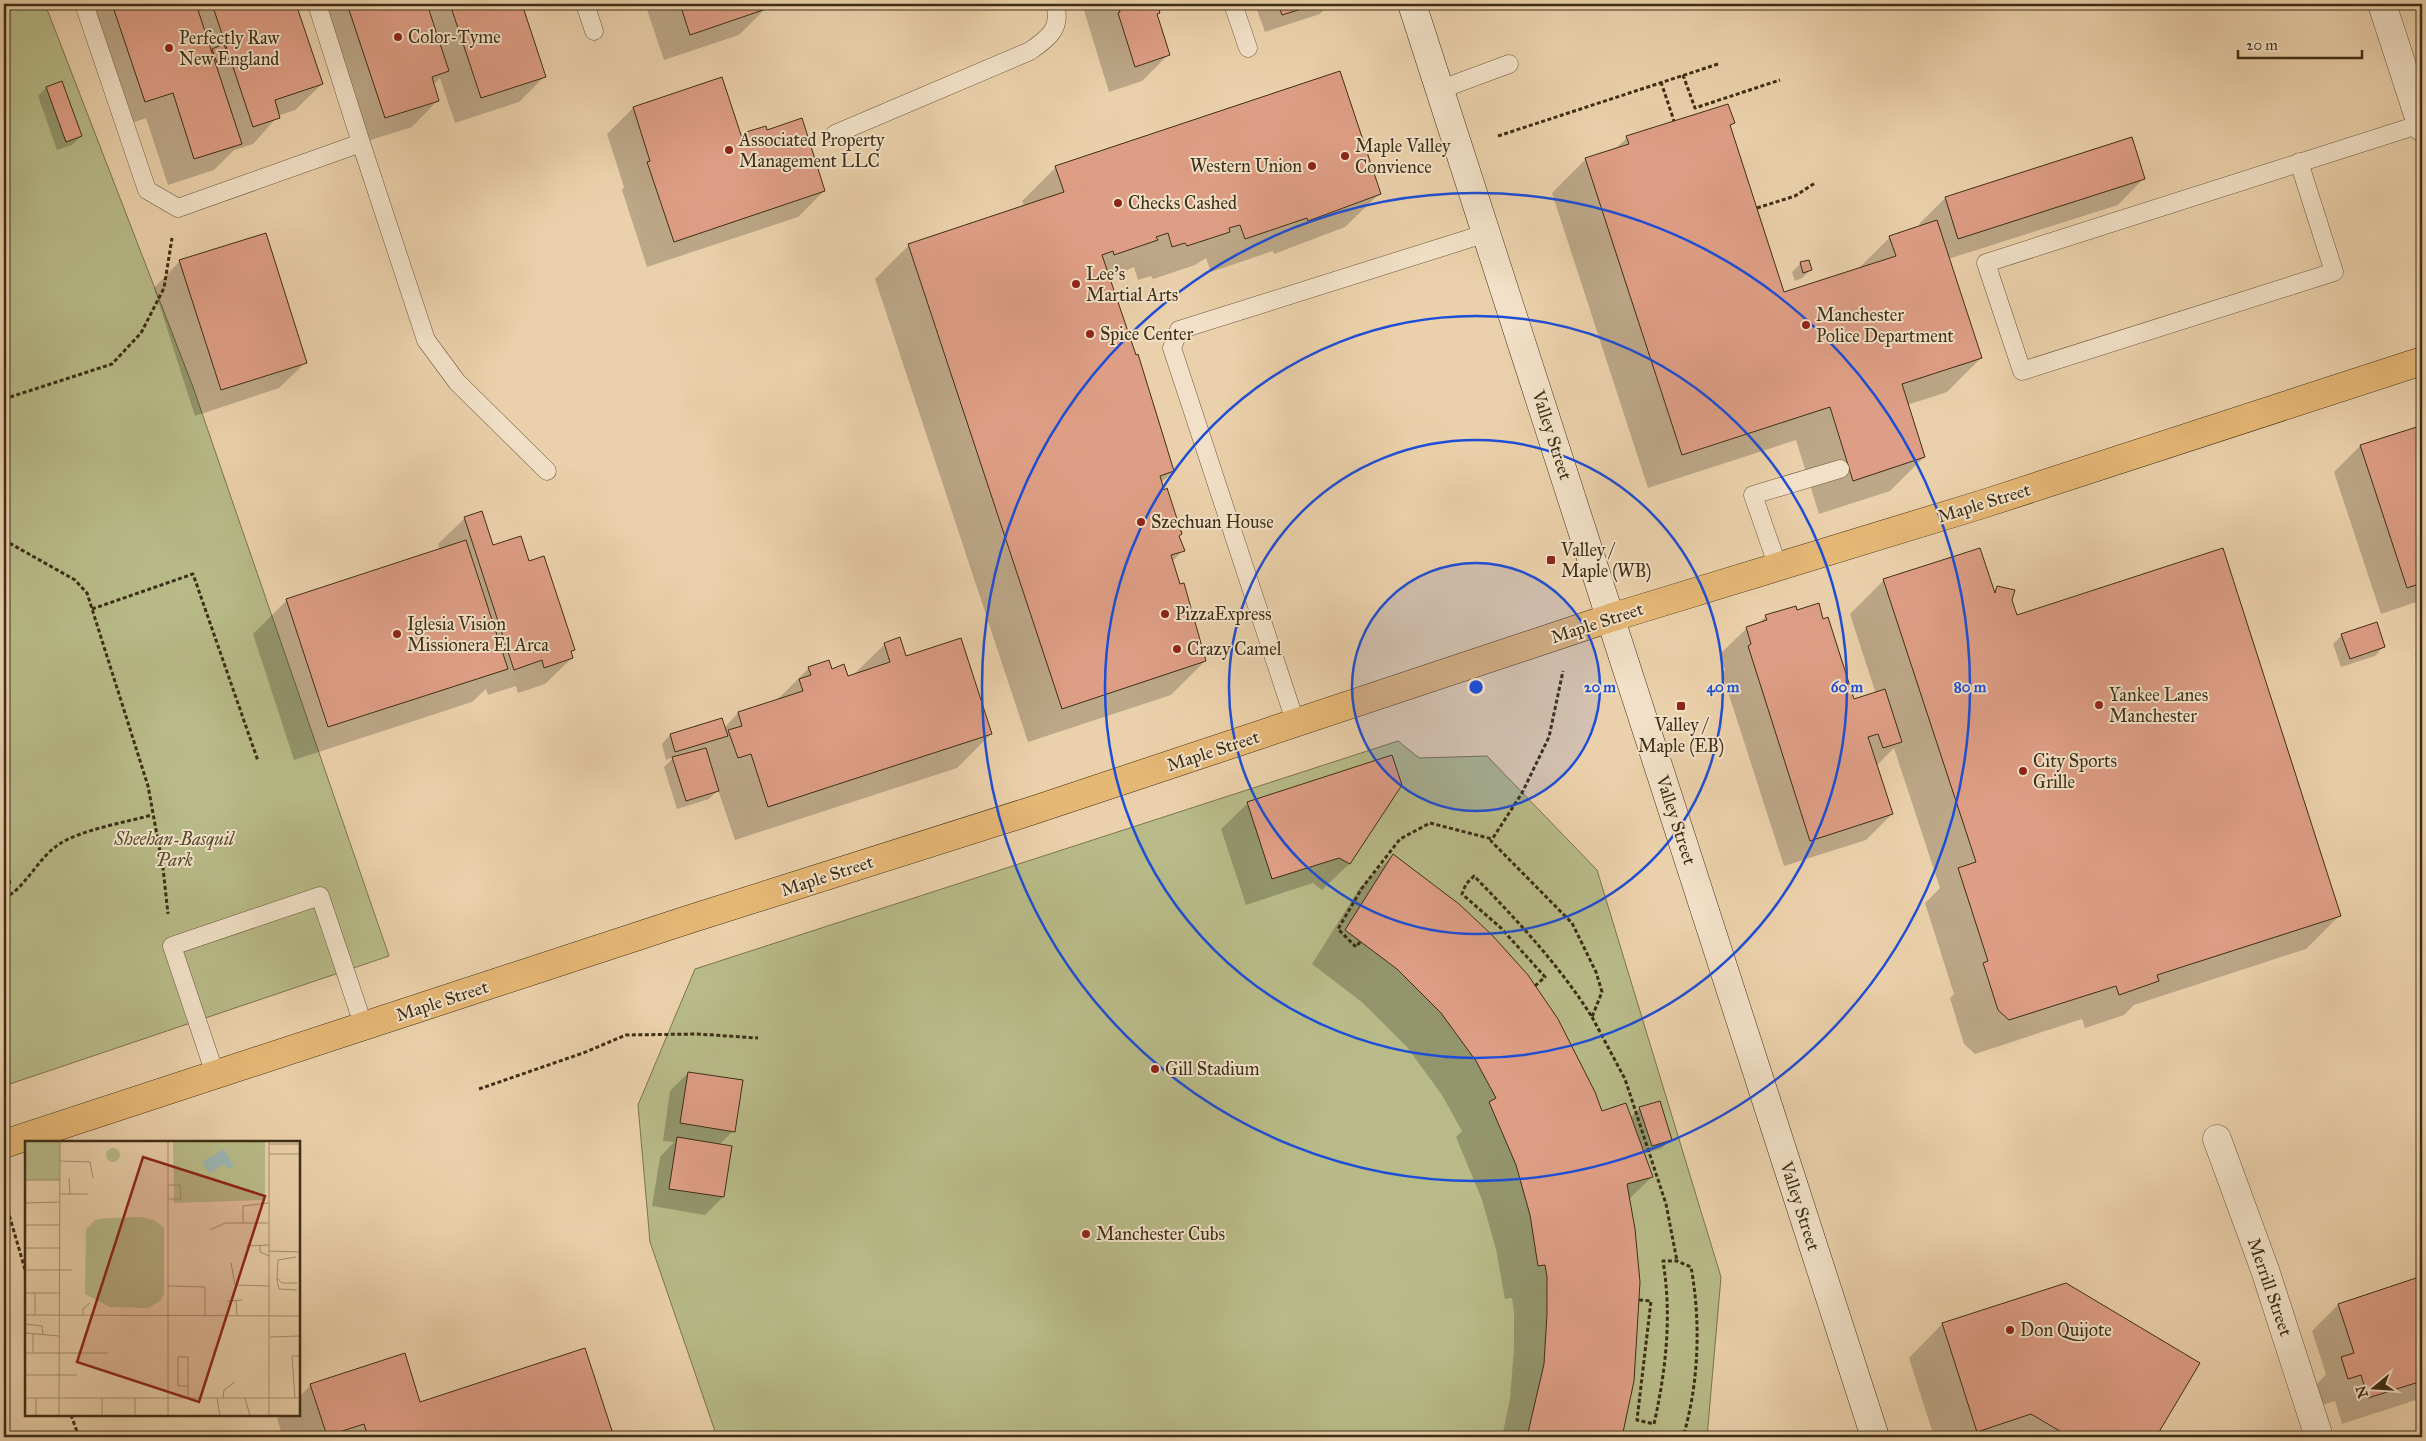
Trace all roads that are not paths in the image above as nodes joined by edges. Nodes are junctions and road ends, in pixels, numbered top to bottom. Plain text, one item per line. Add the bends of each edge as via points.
1 (84, 4) edge
2 (317, 4) edge
3 (585, 4) edge
4 (1055, 4) edge
5 (1233, 4) edge
6 (1412, 4) edge
7 (2382, 4) edge
8 (594, 31) dead end
9 (1248, 48) dead end
10 (1509, 64) dead end
11 (1439, 90) junction
12 (2422, 126) edge
13 (835, 134) dead end
14 (362, 143) junction
15 (2299, 162) junction
16 (1486, 233) junction
17 (2422, 361) edge
18 (1840, 469) dead end
19 (547, 470) dead end
20 (1778, 567) junction
21 (1610, 618) junction
22 (1296, 724) junction
23 (364, 1027) junction
24 (215, 1074) junction
25 (2217, 1139) dead end
26 (4, 1144) edge
27 (1875, 1437) edge
28 (2318, 1437) edge

1 - 14 lane via 147,190 178,208
2 - 14 lane
3 - 8 lane
4 - 13 lane via 1058,15 1050,37 1030,51
5 - 9 lane
6 - 11 main road, Valley Street
7 - 12 main road
10 - 11 lane
11 - 16 main road, Valley Street
12 - 15 lane
14 - 19 lane via 426,340 457,382
15 - 15 lane via 1986,263 2022,372 2334,272
16 - 21 main road, Valley Street
16 - 22 lane via 1179,330 1172,348
17 - 20 main road, Maple Street
18 - 20 lane via 1753,495
20 - 21 main road, Maple Street
21 - 22 main road, Maple Street
21 - 27 main road, Valley Street
22 - 23 main road, Maple Street
23 - 24 main road, Maple Street
23 - 24 lane via 320,896 172,946
24 - 26 main road, Maple Street
25 - 28 main road, Merrill Street via 2265,1270

